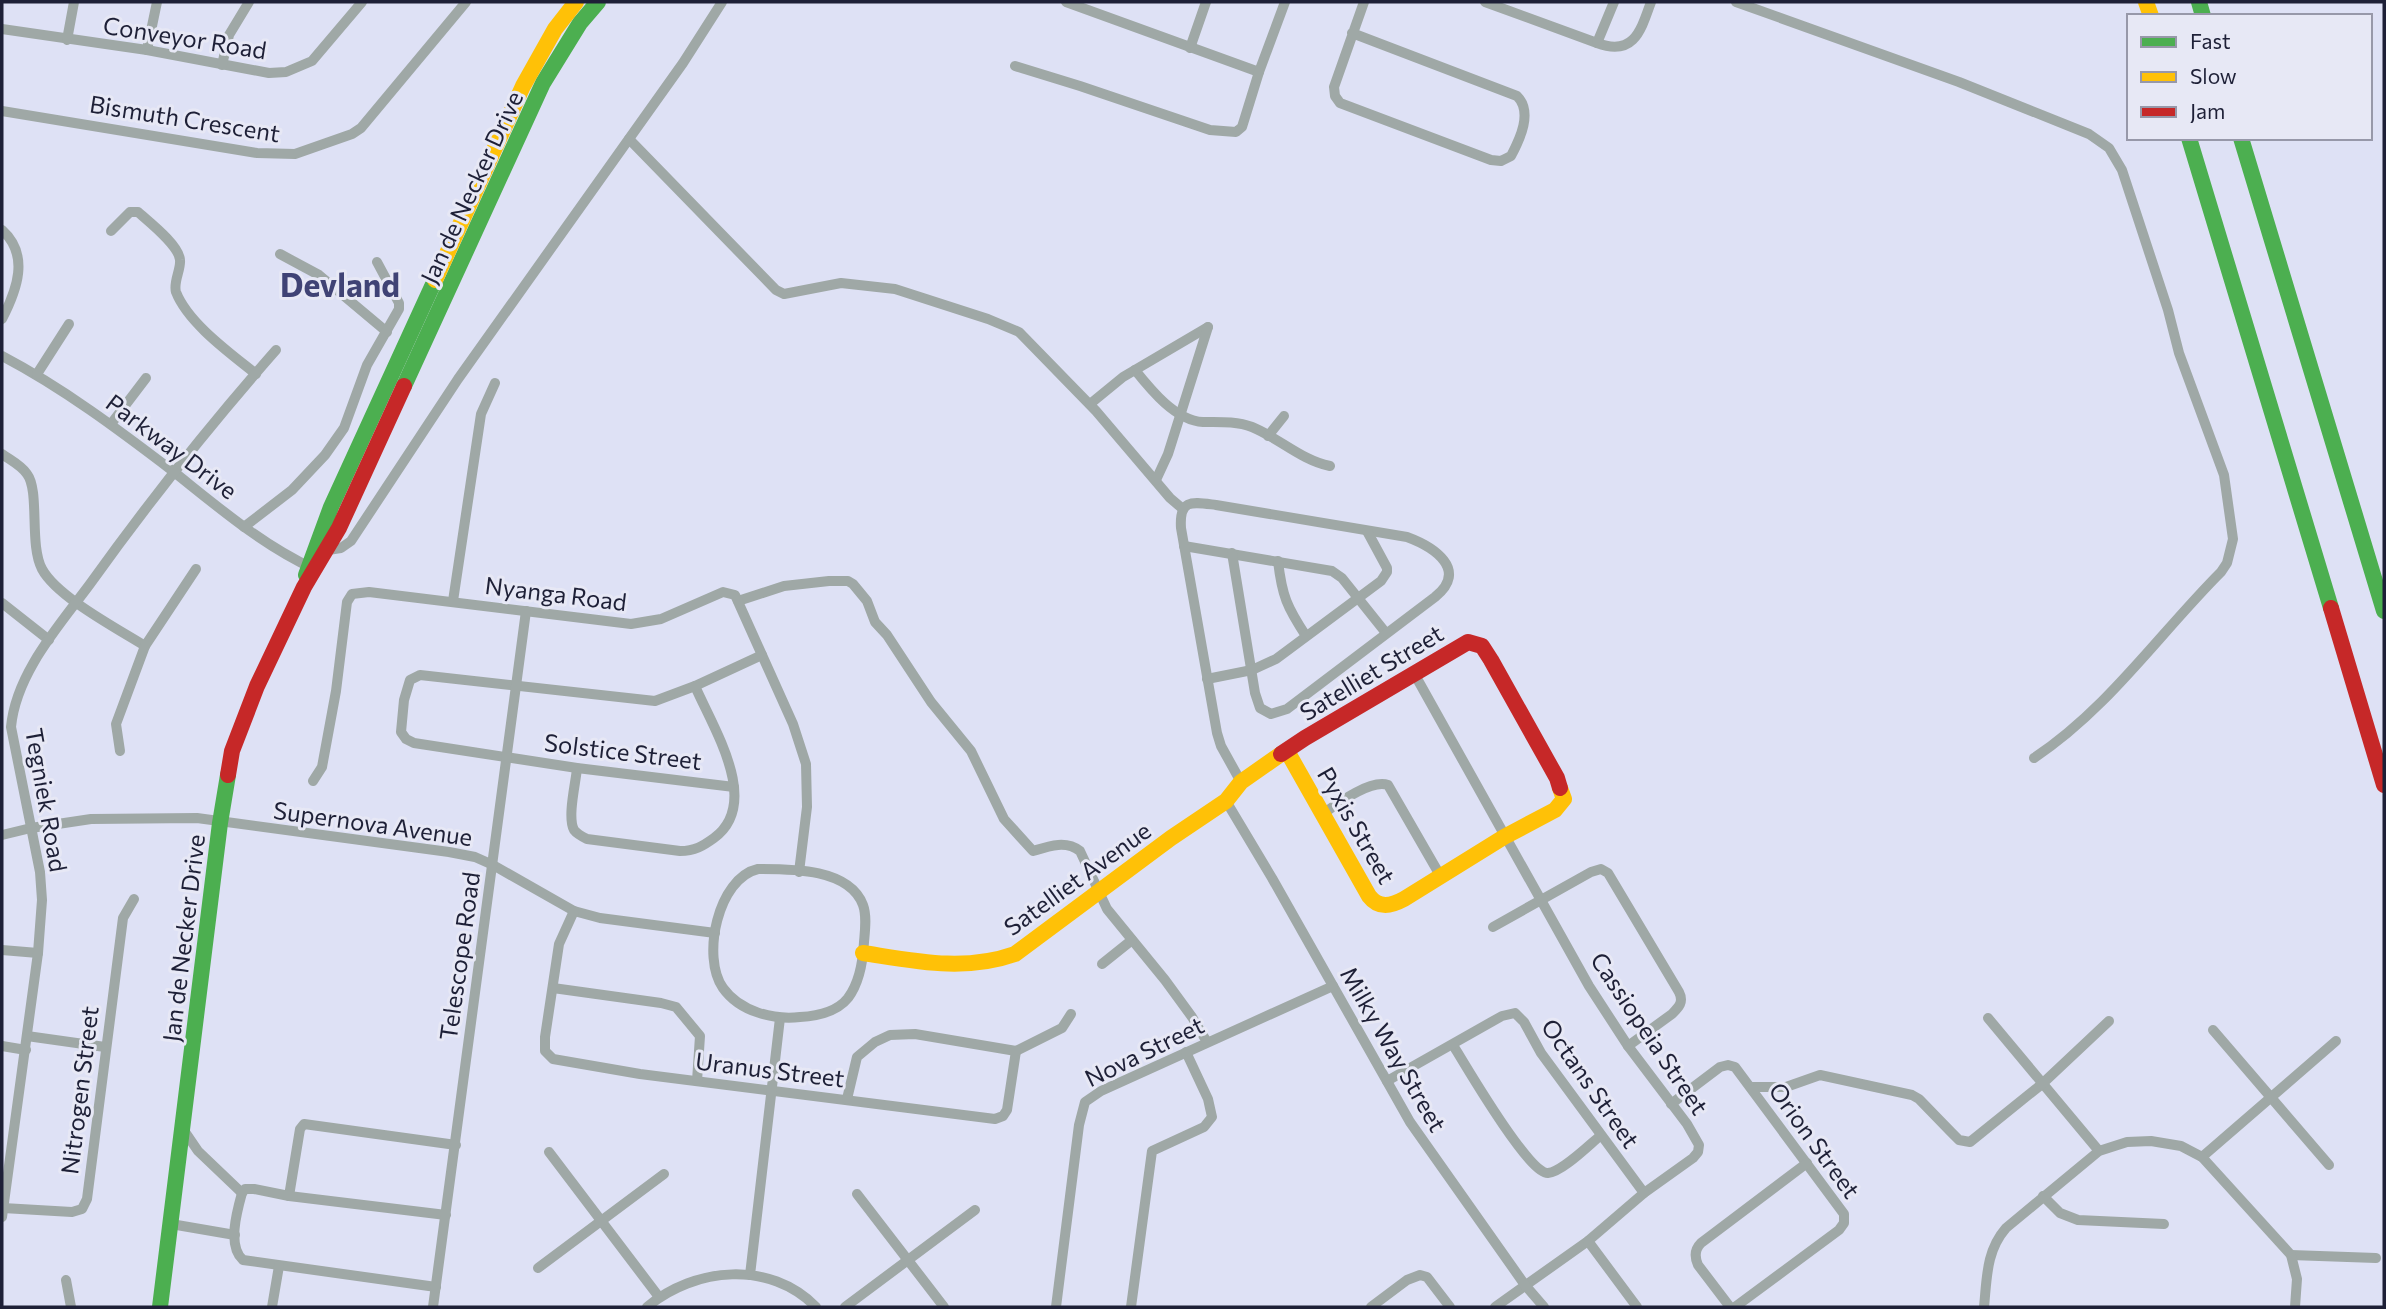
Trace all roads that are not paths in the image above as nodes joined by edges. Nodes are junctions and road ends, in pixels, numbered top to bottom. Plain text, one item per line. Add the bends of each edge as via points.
1 (74, 2) edge
2 (157, 2) edge
3 (249, 2) edge
4 (362, 2) edge
5 (466, 2) edge
6 (576, 2) edge
7 (598, 2) edge
8 (722, 2) edge
9 (1066, 2) edge
10 (1206, 2) edge
11 (1285, 2) edge
12 (1364, 2) edge
13 (1485, 2) edge
14 (1614, 2) edge
15 (1651, 2) edge
16 (1735, 2) edge
17 (2, 29) edge
18 (1352, 33) junction
19 (67, 40) junction
20 (1597, 43) junction
21 (1190, 48) junction
22 (147, 51) junction
23 (222, 65) junction
24 (1015, 66) dead end
25 (1259, 72) junction
26 (2, 111) edge
27 (629, 139) junction
28 (2190, 140) edge
29 (2242, 140) edge
30 (2, 230) edge
31 (111, 231) dead end
32 (280, 254) dead end
33 (377, 262) dead end
34 (2, 319) edge
35 (69, 324) dead end
36 (387, 332) junction
37 (276, 350) dead end
38 (2, 356) edge
39 (1135, 370) junction
40 (37, 374) junction
41 (256, 374) junction
42 (146, 378) dead end
43 (495, 383) dead end
44 (1090, 404) junction
45 (1180, 413) junction
46 (1284, 416) dead end
47 (111, 424) junction
48 (1268, 436) junction
49 (2, 454) edge
50 (1331, 466) dead end
51 (173, 472) junction
52 (1156, 480) junction
53 (1182, 509) junction
54 (244, 527) junction
55 (1367, 531) junction
56 (1184, 546) junction
57 (328, 550) junction
58 (2367, 552) junction
59 (1232, 553) junction
60 (1278, 561) junction
61 (312, 568) junction
62 (196, 569) dead end
63 (2384, 595) edge
64 (1358, 600) junction
65 (453, 601) junction
66 (738, 601) junction
67 (77, 602) junction
68 (2, 603) edge
69 (526, 611) junction
70 (2384, 611) edge
71 (1385, 633) junction
72 (1306, 636) junction
73 (49, 640) junction
74 (145, 646) junction
75 (762, 655) junction
76 (1252, 670) junction
77 (1415, 676) junction
78 (1207, 679) junction
79 (516, 686) junction
80 (695, 686) junction
81 (120, 751) dead end
82 (1287, 751) junction
83 (506, 757) junction
84 (2034, 758) dead end
85 (577, 768) junction
86 (313, 781) dead end
87 (1241, 782) junction
88 (2384, 785) edge
89 (734, 787) junction
90 (1226, 801) junction
91 (1324, 813) junction
92 (220, 823) junction
93 (30, 828) junction
94 (2, 835) edge
95 (1504, 838) junction
96 (493, 864) junction
97 (799, 872) junction
98 (1441, 877) junction
99 (1100, 890) junction
100 (134, 899) dead end
101 (1541, 900) junction
102 (575, 911) junction
103 (1493, 927) dead end
104 (715, 933) junction
105 (1132, 940) junction
106 (2, 950) edge
107 (38, 953) junction
108 (863, 953) junction
109 (1102, 964) dead end
110 (1333, 986) junction
111 (553, 988) junction
112 (1070, 1014) dead end
113 (780, 1018) junction
114 (1987, 1018) dead end
115 (2109, 1021) dead end
116 (2213, 1030) dead end
117 (27, 1036) junction
118 (2336, 1041) dead end
119 (1207, 1042) junction
120 (1453, 1045) junction
121 (2, 1046) edge
122 (1628, 1046) junction
123 (106, 1047) junction
124 (26, 1050) junction
125 (1016, 1051) junction
126 (1186, 1052) junction
127 (697, 1081) junction
128 (1387, 1081) junction
129 (2042, 1084) junction
130 (1751, 1087) junction
131 (773, 1091) junction
132 (2271, 1097) junction
133 (847, 1099) junction
134 (1671, 1104) junction
135 (183, 1129) junction
136 (2, 1132) edge
137 (14, 1134) junction
138 (1601, 1136) junction
139 (456, 1145) junction
140 (2099, 1151) junction
141 (549, 1152) dead end
142 (2202, 1157) junction
143 (1807, 1163) junction
144 (2329, 1165) dead end
145 (4, 1174) edge
146 (664, 1174) dead end
147 (242, 1193) junction
148 (857, 1194) dead end
149 (1644, 1194) junction
150 (289, 1196) junction
151 (2043, 1196) junction
152 (975, 1210) dead end
153 (2, 1212) edge
154 (446, 1215) junction
155 (601, 1220) junction
156 (171, 1224) junction
157 (2164, 1224) dead end
158 (234, 1235) junction
159 (1588, 1241) junction
160 (2291, 1255) junction
161 (2376, 1258) dead end
162 (908, 1260) junction
163 (279, 1266) junction
164 (538, 1268) dead end
165 (750, 1275) junction
166 (66, 1280) dead end
167 (1525, 1285) junction
168 (436, 1287) junction
169 (659, 1297) junction
170 (71, 1307) edge
171 (160, 1307) edge
172 (272, 1307) edge
173 (433, 1307) edge
174 (648, 1307) edge
175 (816, 1307) edge
176 (845, 1307) edge
177 (944, 1307) edge
178 (1056, 1307) edge
179 (1131, 1307) edge
180 (1371, 1307) edge
181 (1450, 1307) edge
182 (1495, 1307) edge
183 (1544, 1307) edge
184 (1637, 1307) edge
185 (1730, 1307) edge
186 (1735, 1307) edge
187 (1984, 1307) edge
188 (2295, 1307) edge

1 - 19 street
2 - 22 street
3 - 23 street via 229,34
4 - 23 street, Conveyor Road via 316,57 295,69 270,73
5 - 26 street, Bismuth Crescent via 361,128 295,154 257,153
6 - 61 main road, Jan de Necker Drive via 523,86 331,508
7 - 57 main road, Jan de Necker Drive via 573,33 544,83
8 - 27 street
9 - 21 street
10 - 21 street
11 - 25 street
12 - 18 street
13 - 20 street
14 - 20 street
15 - 20 street via 1630,44
16 - 84 street via 2089,134 2109,148 2122,170 2179,353 2224,475 2233,546 2221,572 2096,709
17 - 19 street, Conveyor Road
18 - 18 street via 1334,87 1340,103 1491,160 1511,156 1525,113 1517,96
19 - 22 street, Conveyor Road
21 - 25 street
22 - 23 street, Conveyor Road
24 - 25 street via 1231,133 1242,127
27 - 44 street via 776,290 784,294 841,283 895,289 1005,325 1019,332
27 - 57 street via 466,368 351,541
28 - 88 main road
29 - 58 main road
30 - 34 street via 11,239 19,264 16,286
31 - 41 street via 134,210 177,249 177,294 196,323
32 - 36 street via 319,275
33 - 36 street via 399,303
35 - 40 street
36 - 54 street via 367,365 344,428 325,455 292,490
37 - 41 street, Tegniek Road
38 - 40 street, Parkway Drive
39 - 44 street
39 - 45 street
39 - 45 street via 1208,327
40 - 47 street, Parkway Drive
41 - 51 street, Tegniek Road
42 - 47 street
43 - 65 street via 481,414
44 - 52 street
45 - 48 street via 1201,422 1241,424
45 - 52 street
46 - 48 street
47 - 51 street, Parkway Drive
48 - 50 street
49 - 67 street via 30,478 42,569
51 - 54 street, Parkway Drive
51 - 67 street, Tegniek Road
52 - 53 street
53 - 55 street via 1192,502
53 - 56 street
54 - 61 street, Parkway Drive
55 - 64 street via 1387,572
55 - 71 street via 1421,542 1436,552 1449,570 1444,590
56 - 59 street
56 - 78 street
57 - 61 main road, Jan de Necker Drive
58 - 63 main road
58 - 70 main road
59 - 60 street
59 - 76 street
60 - 64 street via 1332,571
60 - 72 street via 1287,606
61 - 92 main road, Jan de Necker Drive via 232,751
62 - 74 street
64 - 71 street
64 - 72 street
65 - 69 street, Nyanga Road
65 - 86 street, Nyanga Road via 360,591 350,595 322,767
66 - 69 street, Nyanga Road via 733,593 723,592 661,619 632,624
66 - 75 street
66 - 99 street via 784,586 829,581 853,584 931,702 971,751 1004,819 1033,851 1059,845 1078,848
67 - 73 street, Tegniek Road
67 - 74 street
68 - 73 street
69 - 79 street, Telescope Road
71 - 76 street via 1275,714 1260,708
72 - 76 street
73 - 93 street, Tegniek Road via 23,683 10,727
74 - 81 street via 116,724
75 - 80 street
75 - 97 street via 806,764 807,807
76 - 78 street
77 - 82 main road, Satelliet Street
77 - 95 street, Cassiopeia Street
77 - 95 main road, Satelliet Street via 1463,644 1472,641 1482,646 1558,778 1565,796 1559,807
78 - 87 street via 1221,746
79 - 80 street via 655,701
79 - 83 street, Telescope Road
79 - 83 street, Solstice Street via 417,675 407,686 401,720 401,732 414,743
80 - 89 street via 730,765
82 - 87 main road, Satelliet Street
82 - 91 main road, Pyxis Street
83 - 85 street, Solstice Street
83 - 96 street, Telescope Road
85 - 89 street, Solstice Street
85 - 89 street via 574,831 587,839 655,848 695,850 720,834 732,818
87 - 90 main road, Satelliet Street
90 - 99 main road, Satelliet Avenue
90 - 110 street, Milky Way Street
91 - 98 street via 1371,786 1388,785
91 - 98 main road, Pyxis Street via 1372,901 1381,906 1393,905
92 - 93 street, Supernova Avenue via 197,818 118,818
92 - 96 street, Supernova Avenue via 463,854
92 - 135 main road, Jan de Necker Drive
93 - 94 street, Supernova Avenue
93 - 107 street, Tegniek Road via 41,886
95 - 98 main road, Pyxis Street
95 - 101 street, Cassiopeia Street
96 - 102 street, Supernova Avenue
96 - 139 street, Telescope Road
97 - 104 street via 758,869 740,877 723,905
97 - 108 street via 840,880 854,891 864,908
99 - 105 street via 1107,909
99 - 108 main road, Satelliet Avenue via 1014,954 994,963 969,965
100 - 123 street, Nitrogen Street via 123,918
101 - 103 street
101 - 122 street, Cassiopeia Street
101 - 122 street via 1597,869 1608,873 1618,886 1682,1000 1672,1014
102 - 104 street, Supernova Avenue
102 - 111 street, Uranus Street via 559,944
104 - 113 street via 716,969 723,988 743,1005
105 - 109 street
105 - 119 street
106 - 107 street
107 - 117 street, Tegniek Road
108 - 113 street via 854,989 843,1004 824,1014
110 - 119 street, Nova Street
110 - 128 street, Milky Way Street
111 - 127 street via 676,1007 699,1036
111 - 127 street, Uranus Street via 544,1046 551,1057
112 - 125 street via 1062,1028
113 - 131 street
114 - 129 street
115 - 129 street
116 - 132 street
117 - 123 street
117 - 124 street, Tegniek Road
118 - 132 street
119 - 126 street, Nova Street
120 - 128 street, Octans Street
120 - 138 street, Octans Street via 1502,1016 1517,1014
120 - 138 street via 1492,1109 1542,1172 1550,1173
121 - 124 street
122 - 134 street, Cassiopeia Street
123 - 153 street, Nitrogen Street via 82,1209
124 - 137 street, Tegniek Road
125 - 133 street via 915,1034 890,1035 857,1057
125 - 133 street, Uranus Street via 1007,1110 999,1118
126 - 178 street, Nova Street via 1085,1102
126 - 179 street via 1209,1099 1212,1117 1204,1127 1152,1151
127 - 131 street, Uranus Street
128 - 167 street, Milky Way Street via 1410,1122
129 - 130 street via 1968,1142 1959,1140 1916,1096 1834,1076 1811,1076 1786,1087
129 - 140 street
130 - 134 street, Orion Street via 1735,1067 1724,1065
130 - 143 street, Orion Street
131 - 133 street, Uranus Street
131 - 165 street
132 - 142 street
132 - 144 street
134 - 149 street, Cassiopeia Street via 1699,1149
135 - 147 street via 198,1151
135 - 156 main road, Jan de Necker Drive
136 - 137 street
137 - 145 street, Tegniek Road
138 - 149 street, Octans Street
139 - 150 street via 304,1124
139 - 154 street, Telescope Road
140 - 142 street via 2127,1142 2151,1141 2181,1146
140 - 151 street
141 - 155 street
142 - 160 street
143 - 185 street via 1696,1249 1698,1265
143 - 186 street, Orion Street via 1842,1209 1844,1223
145 - 153 street, Tegniek Road
146 - 155 street
147 - 150 street via 248,1189
147 - 158 street
148 - 162 street
149 - 159 street, Cassiopeia Street
150 - 154 street
151 - 157 street via 2060,1213 2078,1220
151 - 187 street via 2006,1228 1992,1248
152 - 162 street
154 - 168 street, Telescope Road
155 - 164 street
155 - 169 street
156 - 158 street
156 - 171 main road, Jan de Necker Drive
158 - 163 street via 237,1255 243,1260
159 - 167 street, Cassiopeia Street
159 - 184 street
160 - 161 street
160 - 188 street via 2297,1279
162 - 176 street
162 - 177 street
163 - 168 street
163 - 172 street
165 - 169 street via 703,1277
165 - 175 street via 773,1280
166 - 170 street
167 - 182 street, Cassiopeia Street
167 - 183 street, Milky Way Street
168 - 173 street, Telescope Road
169 - 174 street
180 - 181 street via 1420,1275 1427,1277

